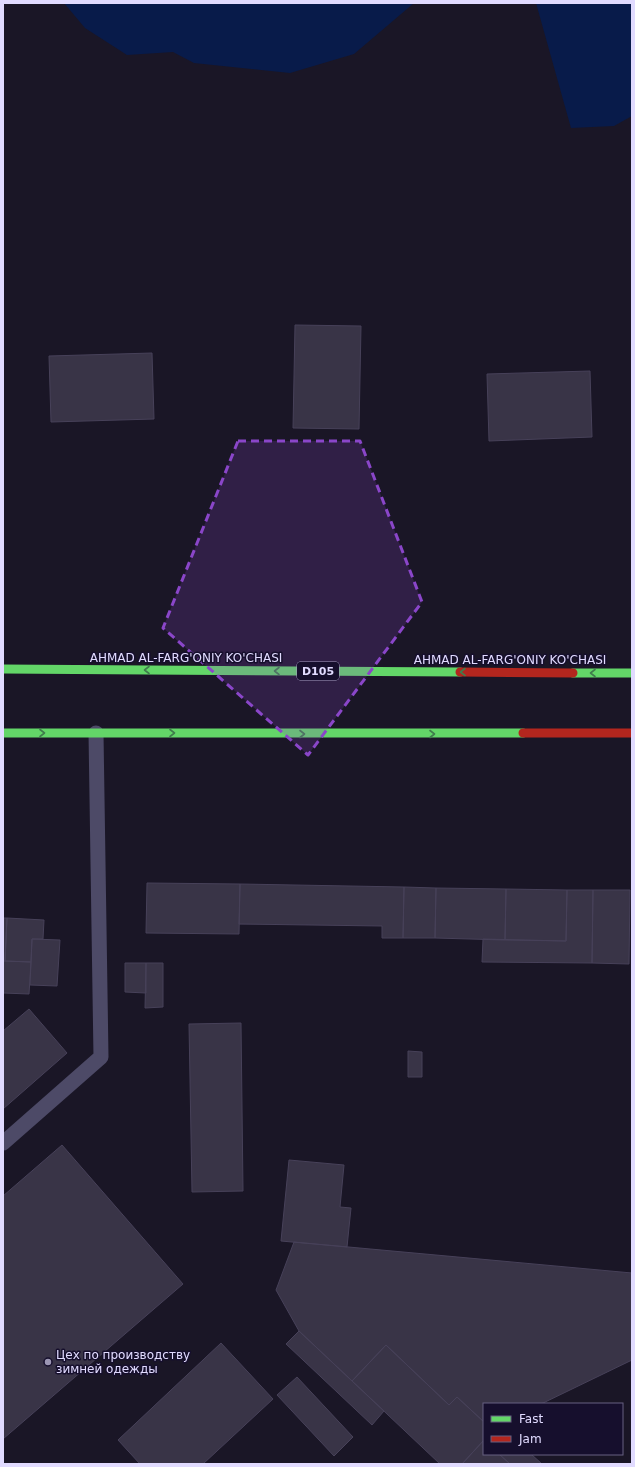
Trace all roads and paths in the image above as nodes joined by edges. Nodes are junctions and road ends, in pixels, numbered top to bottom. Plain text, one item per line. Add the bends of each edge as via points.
1 (3, 669) edge
2 (632, 673) edge
3 (3, 733) edge
4 (96, 733) junction
5 (632, 733) edge
6 (3, 1144) edge

2 -> 1 highway, AHMAD AL-FARG'ONIY KO'CHASI / D105
3 -> 4 highway
4 -> 5 highway
4 - 6 lane via 101,1057

